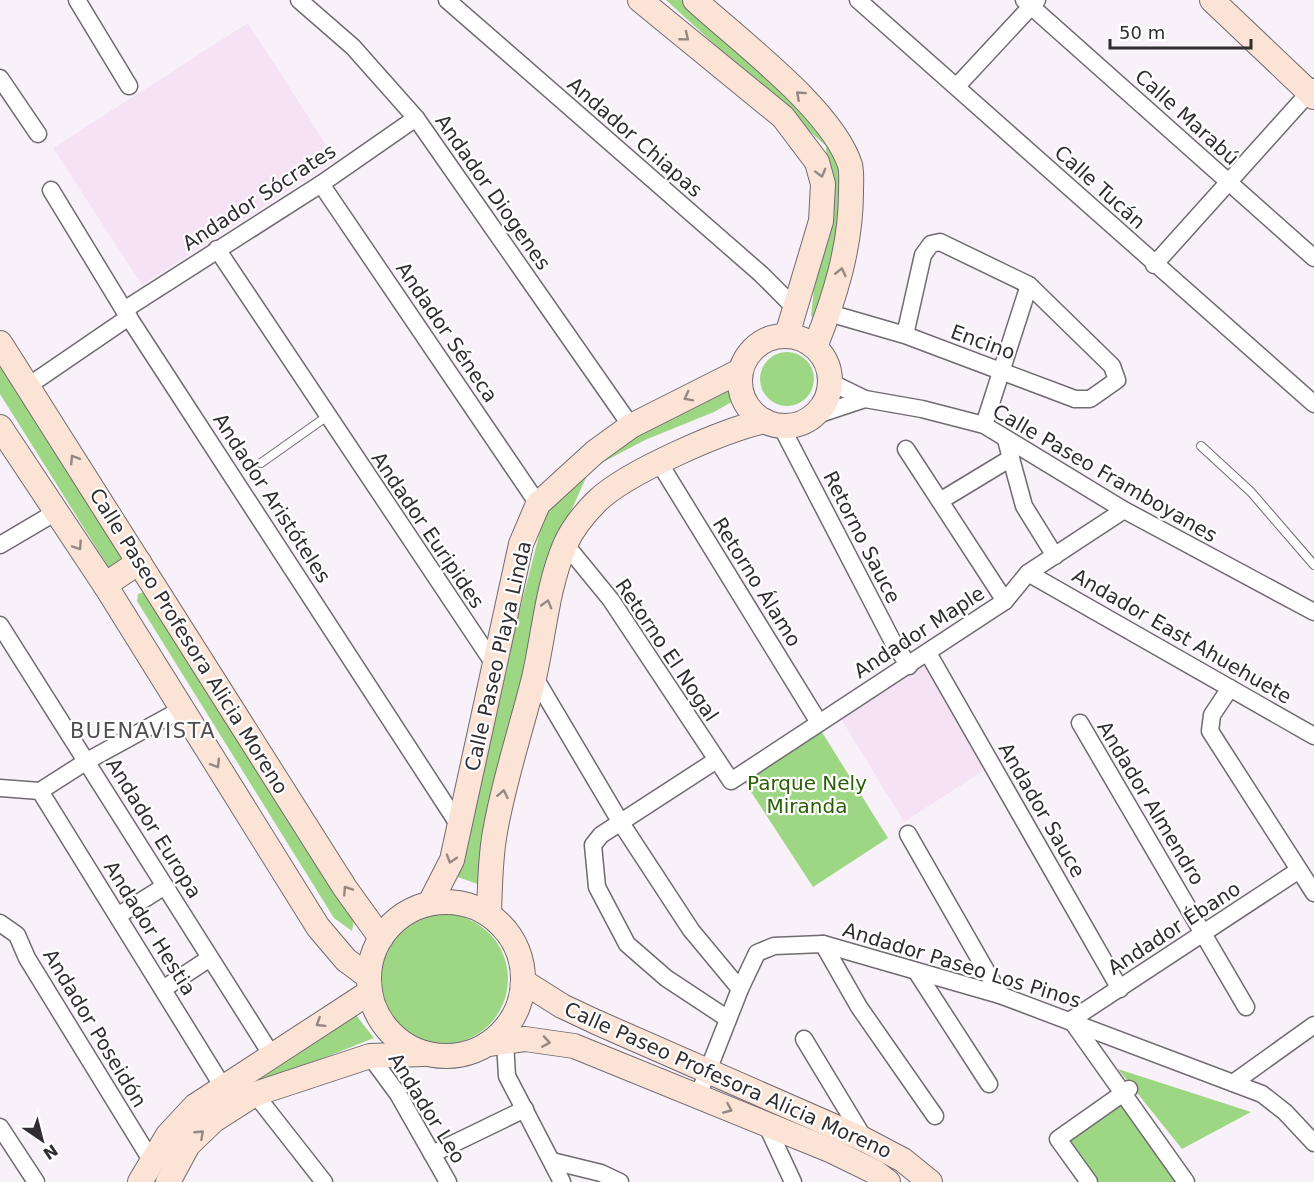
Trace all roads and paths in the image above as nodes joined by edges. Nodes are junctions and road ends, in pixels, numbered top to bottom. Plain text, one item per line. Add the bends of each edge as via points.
1 (77, 0) edge
2 (299, 0) edge
3 (447, 0) edge
4 (640, 0) edge
5 (694, 0) edge
6 (858, 0) edge
7 (1212, 0) edge
8 (1031, 2) edge
9 (0, 78) edge
10 (129, 86) dead end
11 (957, 86) junction
12 (1312, 92) edge
13 (416, 118) junction
14 (38, 134) dead end
15 (1228, 182) junction
16 (321, 184) junction
17 (51, 190) dead end
18 (217, 249) junction
19 (1314, 258) edge
20 (1154, 265) junction
21 (1029, 285) junction
22 (794, 307) junction
23 (127, 313) junction
24 (829, 313) junction
25 (787, 335) junction
26 (905, 335) junction
27 (0, 343) edge
28 (815, 347) junction
29 (999, 370) junction
30 (740, 371) junction
31 (830, 382) junction
32 (28, 386) junction
33 (865, 399) junction
34 (1314, 404) edge
35 (814, 416) junction
36 (326, 417) junction
37 (773, 424) junction
38 (984, 425) junction
39 (631, 426) junction
40 (0, 427) edge
41 (1006, 440) junction
42 (1202, 446) dead end
43 (906, 449) dead end
44 (1011, 459) junction
45 (261, 463) dead end
46 (660, 464) junction
47 (940, 501) junction
48 (538, 504) junction
49 (1124, 510) junction
50 (56, 512) junction
51 (0, 545) edge
52 (566, 545) junction
53 (1055, 556) junction
54 (139, 562) junction
55 (1314, 565) edge
56 (1028, 573) junction
57 (105, 585) junction
58 (1005, 601) junction
59 (1314, 612) edge
60 (0, 625) edge
61 (928, 653) junction
62 (909, 666) junction
63 (496, 667) junction
64 (534, 676) junction
65 (1230, 688) junction
66 (182, 709) junction
67 (818, 721) junction
68 (1080, 723) dead end
69 (1314, 736) edge
70 (87, 761) junction
71 (716, 761) junction
72 (730, 781) joint
73 (0, 788) edge
74 (40, 791) junction
75 (621, 823) junction
76 (460, 827) junction
77 (908, 834) dead end
78 (1299, 870) junction
79 (165, 886) junction
80 (1314, 893) edge
81 (430, 903) junction
82 (489, 914) junction
83 (118, 915) junction
84 (0, 923) edge
85 (1204, 934) junction
86 (381, 938) junction
87 (823, 944) junction
88 (210, 958) junction
89 (916, 971) junction
90 (524, 982) junction
91 (369, 984) junction
92 (163, 988) junction
93 (740, 989) junction
94 (1120, 989) junction
95 (1000, 995) junction
96 (1246, 1007) dead end
97 (728, 1019) junction
98 (1071, 1020) junction
99 (1314, 1025) edge
100 (804, 1039) dead end
101 (496, 1043) junction
102 (424, 1053) junction
103 (271, 1054) junction
104 (370, 1056) junction
105 (708, 1072) junction
106 (1233, 1083) junction
107 (989, 1084) dead end
108 (223, 1087) junction
109 (1126, 1092) junction
110 (255, 1094) junction
111 (698, 1096) junction
112 (525, 1109) junction
113 (934, 1116) dead end
114 (767, 1126) junction
115 (0, 1127) edge
116 (865, 1140) junction
117 (1314, 1143) edge
118 (432, 1154) junction
119 (151, 1160) junction
120 (552, 1161) junction
121 (36, 1182) edge
122 (140, 1182) edge
123 (168, 1182) edge
124 (324, 1182) edge
125 (448, 1182) edge
126 (562, 1182) edge
127 (620, 1182) edge
128 (793, 1182) edge
129 (888, 1182) edge
130 (930, 1182) edge
131 (1089, 1182) edge
132 (1186, 1182) edge

1 - 10 street
2 - 13 street, Andador Diogenes via 353,47
3 - 22 street, Andador Chiapas
4 -> 22 street via 783,117 817,162 823,184 821,220
24 -> 5 street via 847,244 851,206 851,168 843,146 815,109
6 - 11 street, Calle Tucán
7 - 12 street
8 - 11 street
8 - 15 street, Calle Marabú
9 - 14 street
11 - 20 street, Calle Tucán
12 - 15 street
13 - 16 street, Andador Sócrates
13 - 39 street, Andador Diogenes
15 - 19 street, Calle Marabú
15 - 20 street
16 - 18 street, Andador Sócrates
16 - 48 street, Andador Séneca
17 - 23 street, Andador Aristóteles
18 - 23 street, Andador Sócrates
18 - 36 street, Andador Euripides
20 - 34 street, Calle Tucán
21 - 26 street via 950,245 931,244 922,255
21 - 29 street
21 - 29 street, Encino via 1112,366 1117,380 1090,399 1075,399
22 - 25 street
23 - 32 street, Andador Sócrates
23 - 76 street, Andador Aristóteles
24 - 26 street, Encino
24 - 28 street
25 - 28 street
25 - 30 street via 766,339 750,352
26 - 29 street, Encino
27 - 32 street, Calle Paseo Profesora Alicia Moreno
28 - 31 street via 826,363
29 - 38 street
30 - 37 street via 744,400 753,413
30 -> 39 street, Calle Paseo Playa Linda
31 - 33 street, Calle Paseo Framboyanes
31 - 35 street via 825,400
54 -> 32 street, Calle Paseo Profesora Alicia Moreno
33 - 35 street, Calle Paseo Framboyanes
33 - 38 street, Calle Paseo Framboyanes
35 - 37 street via 799,424
36 - 45 lane
36 - 63 street, Andador Euripides
37 - 46 street, Calle Paseo Playa Linda via 707,440
37 - 62 street, Retorno Sauce
38 - 41 street, Calle Paseo Framboyanes
39 - 48 street, Calle Paseo Playa Linda
40 - 50 street
41 - 44 street, Andador East Ahuehuete
41 - 49 street, Calle Paseo Framboyanes
42 - 55 lane via 1251,492
43 - 47 street
44 - 47 street
44 - 53 street, Andador East Ahuehuete via 1024,506
46 - 52 street, Calle Paseo Playa Linda via 597,500
46 - 67 street, Retorno Álamo
47 - 58 street
48 - 63 street, Calle Paseo Playa Linda via 521,544
49 - 53 street, Andador Maple
49 - 59 street, Calle Paseo Framboyanes
50 - 51 street
50 -> 57 street
64 -> 52 street, Calle Paseo Playa Linda via 545,612
52 - 71 street, Retorno El Nogal via 611,600
53 - 56 street, Andador Maple
54 - 57 street
86 -> 54 street, Calle Paseo Profesora Alicia Moreno via 345,888
56 - 58 street, Andador Maple
56 - 65 street, Andador East Ahuehuete
57 - 66 street
58 - 61 street, Andador Maple
60 - 70 street, Andador Europa
61 - 62 street, Andador Maple
61 - 94 street, Andador Sauce
62 - 67 street, Andador Maple
63 - 76 street, Calle Paseo Playa Linda
64 - 75 street
82 -> 64 street, Calle Paseo Playa Linda via 495,834
65 - 69 street, Andador East Ahuehuete
65 - 78 street via 1212,715 1210,731
66 - 70 street
66 -> 91 street via 318,927
67 - 72 street, Andador Maple
68 - 85 street, Andador Almendro
70 - 74 street
70 - 79 street, Andador Europa
71 - 72 street, Retorno El Nogal
71 - 75 street
73 - 74 street
74 - 83 street, Andador Hestia
75 - 93 street via 691,930
75 - 97 street via 593,845 597,887 627,944 666,978
76 -> 81 street, Calle Paseo Playa Linda via 452,860
77 - 95 street
78 - 80 street
78 - 85 street, Andador Ébano
79 - 83 street
79 - 88 street, Andador Europa
81 - 82 street via 451,902
81 - 86 street via 394,922
82 - 90 street via 515,944
83 - 92 street, Andador Hestia
84 - 119 street, Andador Poseidón via 17,935 27,958
85 - 94 street, Andador Ébano
85 - 96 street, Andador Almendro
86 - 91 street via 372,956
87 - 89 street, Andador Paseo Los Pinos
87 - 93 street, Andador Paseo Los Pinos via 774,946 757,953
87 - 113 street via 859,1007
88 - 92 street
88 - 103 street, Andador Europa
89 - 95 street, Andador Paseo Los Pinos
89 - 107 street
90 - 101 street via 519,1006
90 - 105 street, Calle Paseo Profesora Alicia Moreno via 562,1006
91 - 102 street via 379,1019 398,1040
91 -> 103 street
92 - 108 street, Andador Hestia
93 - 97 street, Andador Paseo Los Pinos
94 - 98 street, Andador Ébano
95 - 98 street, Andador Paseo Los Pinos
97 - 105 street, Andador Paseo Los Pinos
98 - 106 street, Andador Paseo Los Pinos
98 - 109 street
99 - 106 street
100 - 116 street
101 - 102 street via 446,1057
101 -> 111 street, Calle Paseo Profesora Alicia Moreno via 525,1039 574,1046
101 - 112 street via 507,1076
102 - 104 street
103 - 108 street
104 - 110 street
104 - 118 street, Andador Leo via 398,1094
105 - 111 street, Andador Paseo Los Pinos
105 - 116 street, Calle Paseo Profesora Alicia Moreno
106 - 117 street, Andador Paseo Los Pinos via 1262,1094
108 - 119 street via 195,1106
109 - 131 street via 1058,1139
109 - 132 street
123 -> 110 street via 188,1145 214,1120
110 - 124 street
111 -> 114 street, Calle Paseo Profesora Alicia Moreno
112 - 118 street
112 - 120 street
114 - 128 street
114 - 129 street, Calle Paseo Profesora Alicia Moreno via 832,1151
115 - 121 street
116 - 130 street, Calle Paseo Profesora Alicia Moreno via 903,1160
118 - 125 street, Andador Leo
119 - 122 street
120 - 126 street
120 - 127 street

